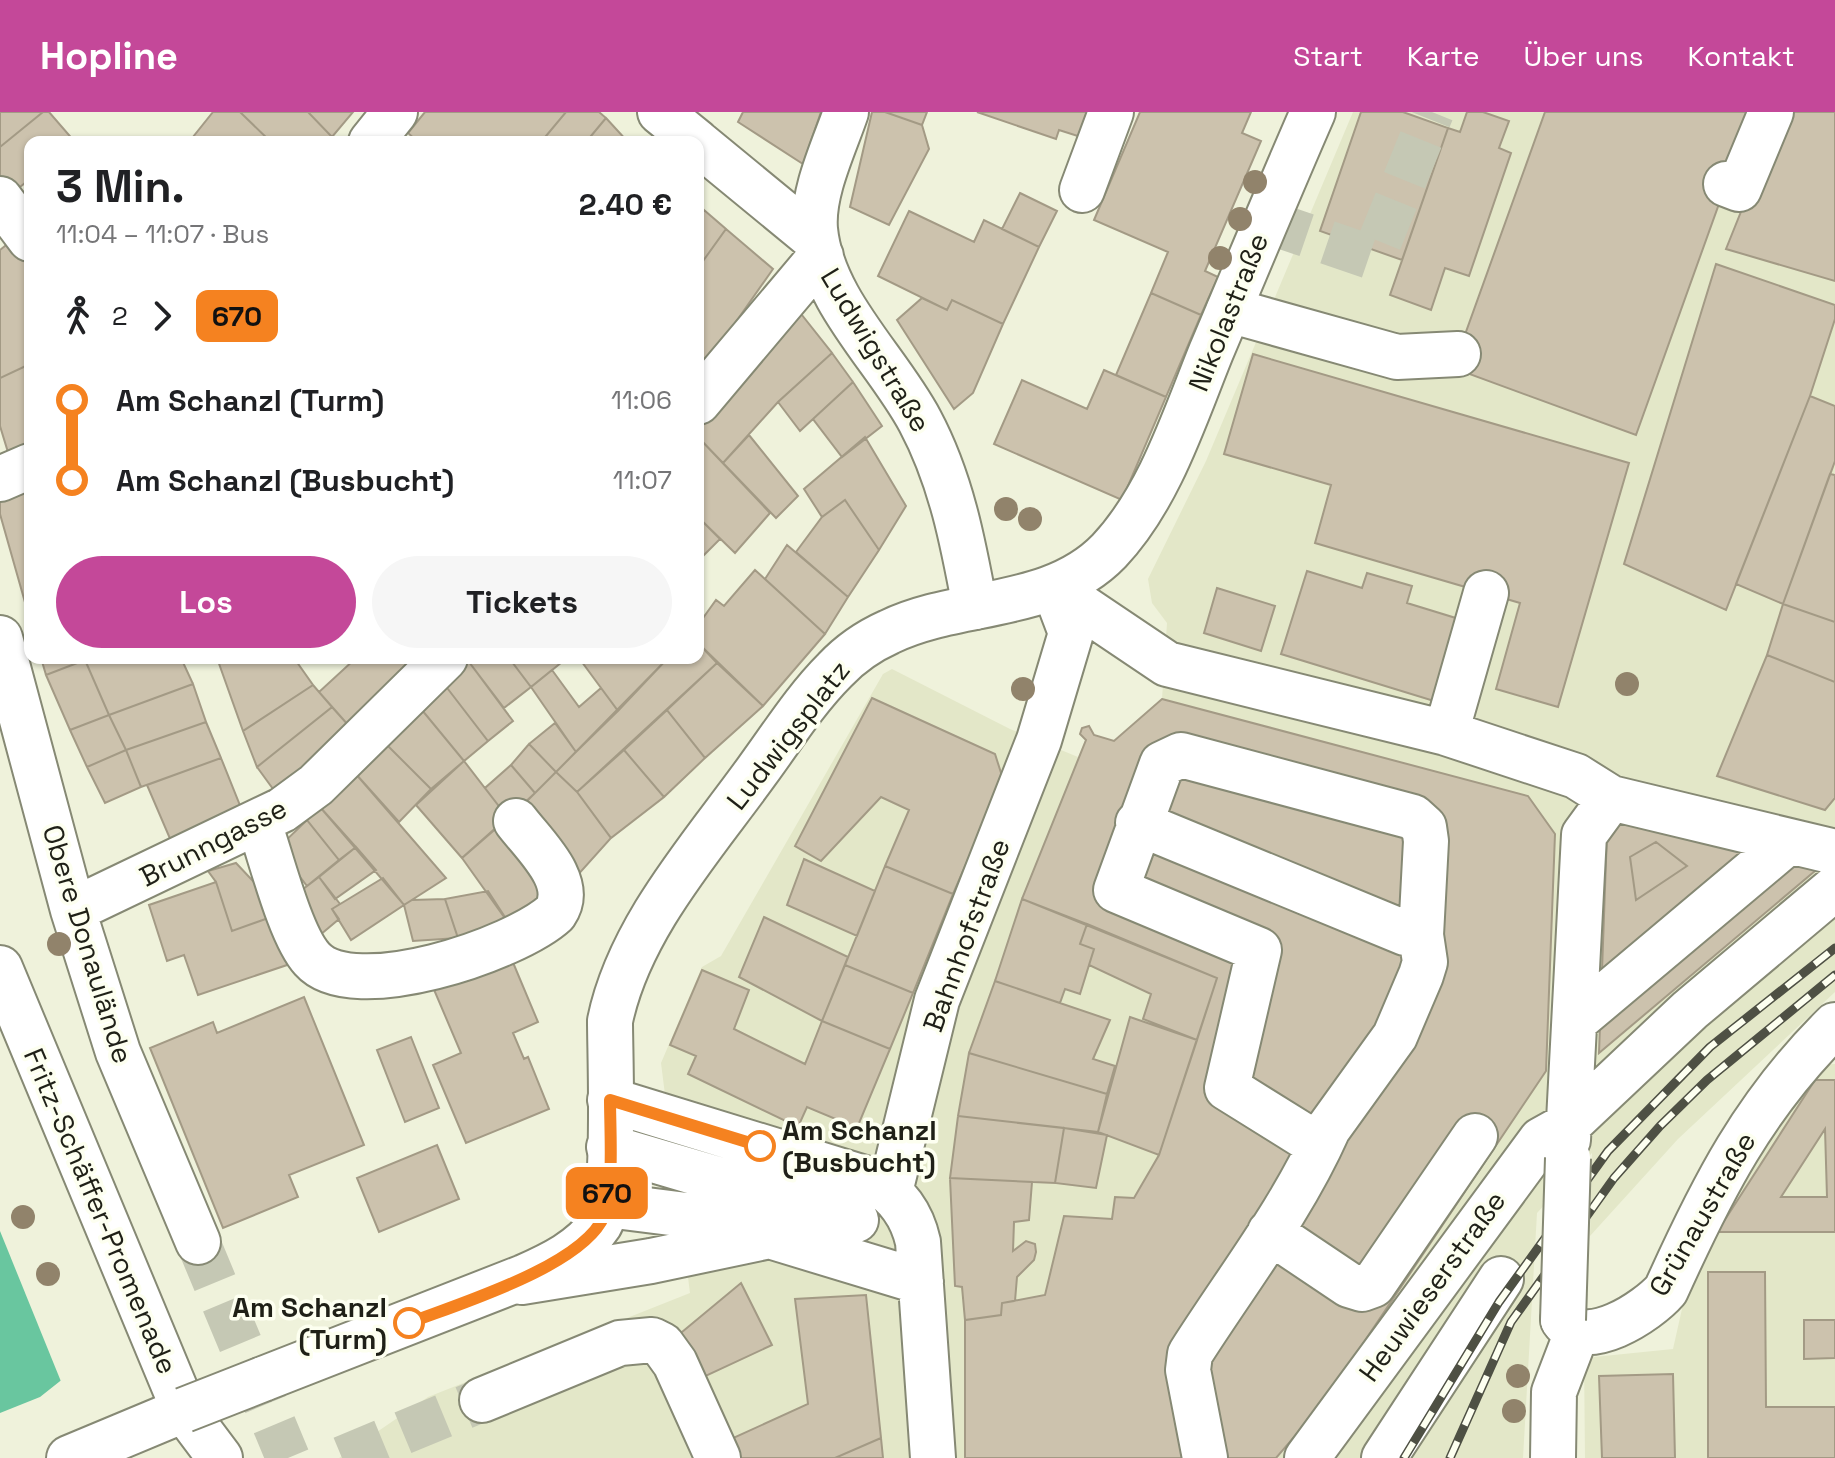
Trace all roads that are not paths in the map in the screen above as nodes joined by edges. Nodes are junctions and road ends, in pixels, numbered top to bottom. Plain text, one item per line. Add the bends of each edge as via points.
1 (395, 112) edge
2 (660, 112) edge
3 (846, 112) edge
4 (1111, 112) edge
5 (1313, 112) edge
6 (1771, 112) edge
7 (376, 136) edge
8 (690, 136) edge
9 (704, 147) edge
10 (1726, 184) dead end
11 (1082, 190) dead end
12 (0, 199) edge
13 (24, 231) edge
14 (818, 248) junction
15 (1229, 310) junction
16 (1458, 354) dead end
17 (704, 394) edge
18 (24, 469) edge
19 (0, 479) edge
20 (1139, 511) joint
21 (1054, 588) junction
22 (1486, 593) dead end
23 (975, 607) junction
24 (0, 638) edge
25 (439, 664) edge
26 (1446, 733) junction
27 (1594, 787) junction
28 (516, 821) dead end
29 (259, 823) junction
30 (1138, 823) junction
31 (1776, 839) junction
32 (1835, 852) edge
33 (1835, 860) edge
34 (1835, 888) edge
35 (73, 910) junction
36 (1423, 948) junction
37 (0, 968) edge
38 (1586, 997) junction
39 (1835, 1025) edge
40 (610, 1100) junction
41 (1569, 1123) junction
42 (1475, 1136) dead end
43 (1320, 1146) junction
44 (609, 1147) junction
45 (890, 1192) junction
46 (607, 1205) junction
47 (856, 1220) dead end
48 (1270, 1232) junction
49 (770, 1236) junction
50 (198, 1242) tunnel mouth
51 (1501, 1279) dead end
52 (921, 1282) junction
53 (502, 1287) junction
54 (1570, 1326) junction
55 (482, 1400) tunnel mouth
56 (184, 1410) junction
57 (69, 1458) edge
58 (193, 1458) edge
59 (220, 1458) edge
60 (718, 1458) edge
61 (933, 1458) edge
62 (1205, 1458) edge
63 (1307, 1458) edge
64 (1384, 1458) edge
65 (1553, 1458) edge

1 - 7 street
2 - 8 street, Ludwigstraße
3 - 14 street via 817,202
4 - 11 street
5 - 15 street, Nikolastraße
6 - 10 street via 1739,189
9 - 14 street, Ludwigstraße
12 - 13 street
14 - 17 street
14 - 23 street, Ludwigstraße via 844,305 919,418 940,462
15 - 16 street via 1397,357
15 - 20 street, Nikolastraße via 1180,430
18 - 19 street
20 - 21 street, Ludwigsplatz via 1106,554
21 - 23 street, Ludwigsplatz
21 - 26 street via 1167,664
21 - 45 street, Bahnhofstraße via 1071,633 1039,740 937,1000
22 - 26 street
23 - 40 street, Ludwigsplatz via 892,630 857,650 827,678 640,943 610,1021
24 - 35 street, Obere Donaulände
25 - 29 street, Brunngasse via 316,785
26 - 27 street
27 - 31 street
27 - 38 street via 1584,835
28 - 29 street via 558,878 562,893 555,913 499,947 407,971 356,977 325,970 306,952
29 - 35 street, Brunngasse
30 - 36 street via 1405,933
30 - 36 street via 1162,764 1181,755 1413,817 1424,827 1426,841
30 - 43 street via 1116,890 1259,950 1227,1088
31 - 32 street
31 - 38 street
31 - 38 street
33 - 41 street
34 - 41 street via 1690,1010
35 - 50 street, Obere Donaulände via 118,1052
36 - 43 street via 1395,1036
37 - 56 street, Fritz-Schäffer-Promenade
38 - 41 street
39 - 54 street, Grünaustraße via 1801,1059 1759,1116 1709,1194 1660,1296 1623,1322 1587,1333
40 - 44 street, Ludwigsplatz
40 - 45 street via 874,1181
41 - 54 street, bridge
41 - 63 street, Heuwieserstraße via 1541,1140 1525,1159
42 - 48 street via 1373,1285 1349,1285
43 - 48 street
44 - 46 street, Ludwigsplatz
44 - 47 street
45 - 52 street via 916,1233
46 - 49 street via 688,1213
46 - 53 street via 600,1224 578,1247
48 - 62 street via 1188,1361
49 - 52 street
49 - 53 street
51 - 64 street
52 - 61 street
53 - 56 street, bridge
54 - 65 street via 1554,1392
55 - 60 street via 620,1343 652,1340 675,1363
56 - 57 street
56 - 58 street
56 - 59 street

